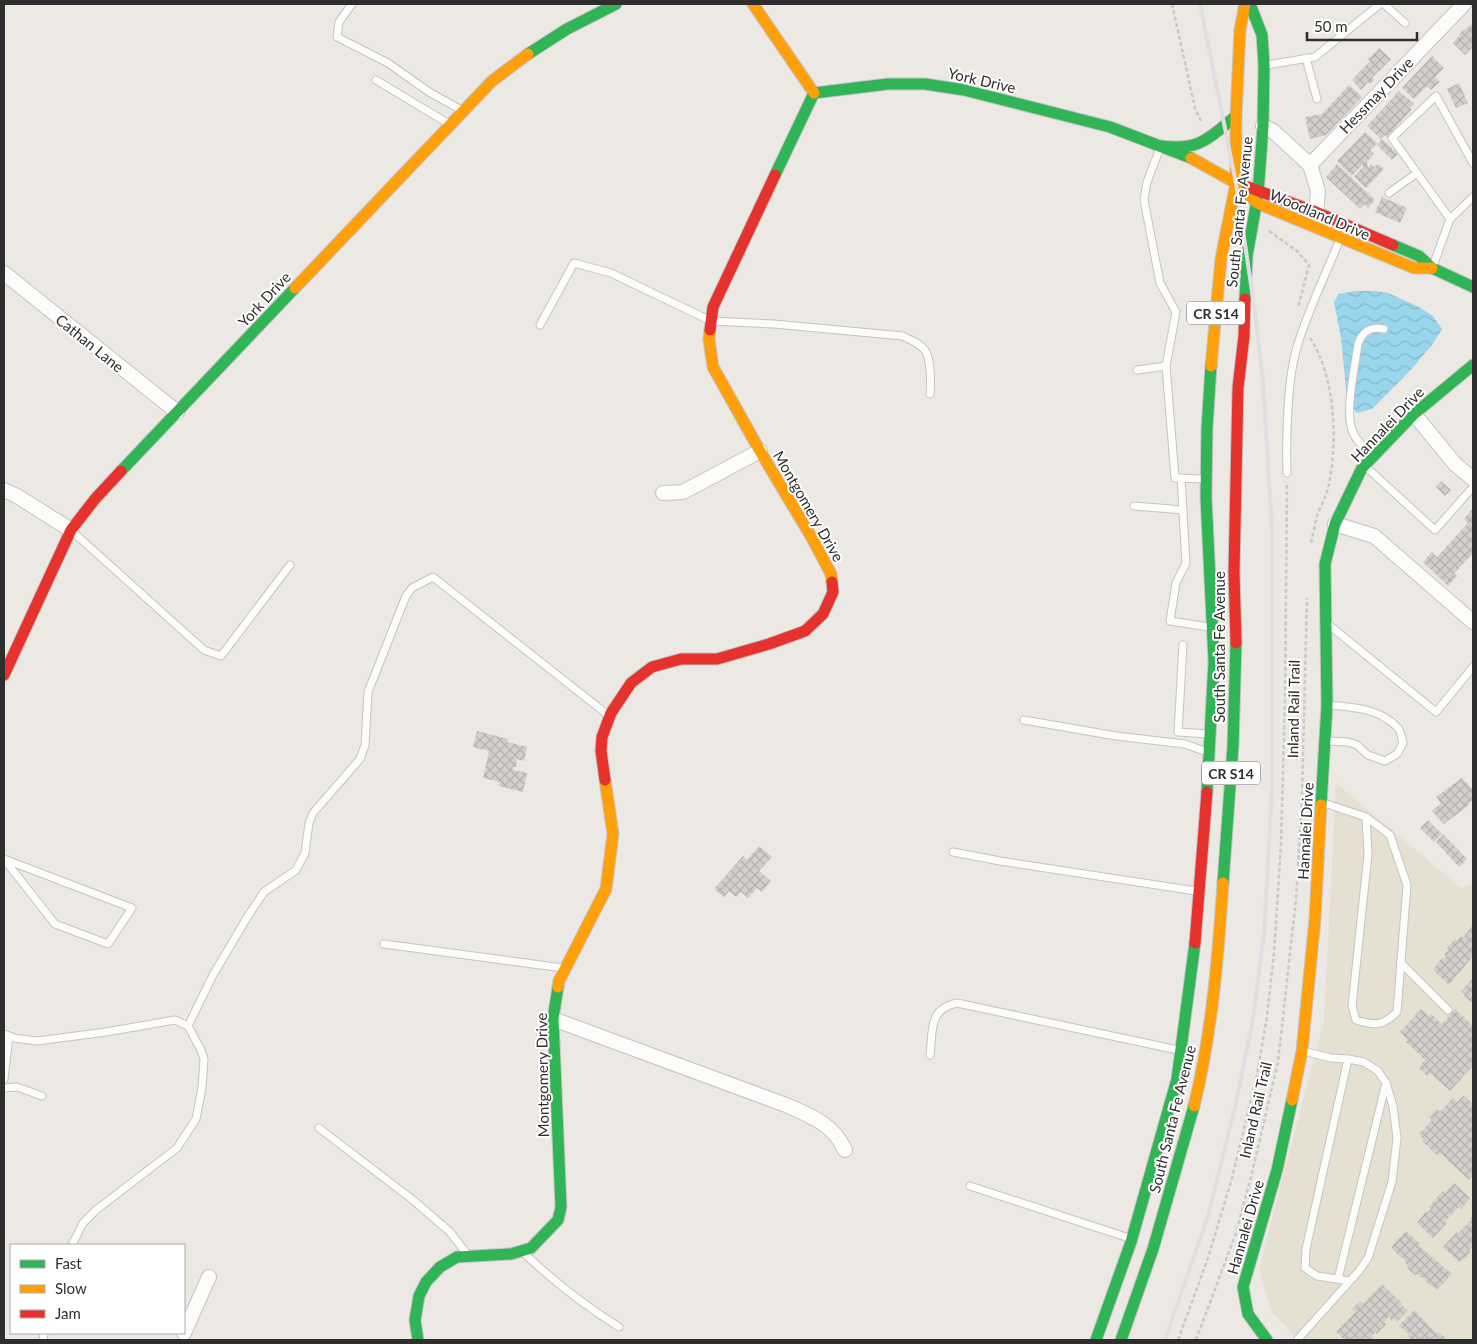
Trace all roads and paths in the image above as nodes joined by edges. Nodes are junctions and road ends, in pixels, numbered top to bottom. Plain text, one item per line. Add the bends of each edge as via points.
1 (352, 4) edge
2 (616, 4) edge
3 (753, 4) edge
4 (1172, 4) edge
5 (1244, 4) edge
6 (1250, 4) edge
7 (1382, 4) edge
8 (1464, 4) edge
9 (1405, 23) dead end
10 (1306, 58) junction
11 (1264, 65) junction
12 (376, 80) dead end
13 (814, 93) junction
14 (1317, 99) dead end
15 (463, 111) junction
16 (1236, 116) junction
17 (449, 124) junction
18 (1263, 126) junction
19 (1204, 127) dead end
20 (1161, 146) junction
21 (1473, 163) edge
22 (1310, 165) junction
23 (1417, 173) junction
24 (1236, 183) junction
25 (1258, 190) junction
26 (1389, 193) dead end
27 (1473, 197) edge
28 (1256, 204) junction
29 (1316, 212) junction
30 (1450, 219) junction
31 (1340, 238) junction
32 (1281, 240) dead end
33 (1432, 268) junction
34 (4, 273) edge
35 (1473, 287) edge
36 (711, 321) junction
37 (540, 324) dead end
38 (1304, 328) junction
39 (1384, 329) dead end
40 (1473, 365) edge
41 (1166, 366) junction
42 (1137, 370) dead end
43 (930, 394) dead end
44 (177, 412) junction
45 (1414, 414) junction
46 (1218, 450) dead end
47 (760, 452) junction
48 (1373, 456) junction
49 (1365, 465) junction
50 (1287, 473) joint
51 (1181, 478) junction
52 (1207, 479) junction
53 (1473, 479) edge
54 (1225, 484) dead end
55 (1473, 487) edge
56 (4, 490) edge
57 (663, 492) dead end
58 (1134, 506) dead end
59 (1183, 510) junction
60 (1235, 515) junction
61 (1335, 524) junction
62 (71, 530) junction
63 (1311, 544) dead end
64 (290, 565) dead end
65 (1307, 590) dead end
66 (1473, 622) edge
67 (1326, 623) junction
68 (1212, 627) junction
69 (1183, 644) dead end
70 (1473, 667) edge
71 (4, 675) edge
72 (1327, 705) junction
73 (610, 717) junction
74 (1024, 720) dead end
75 (1210, 734) junction
76 (1326, 741) junction
77 (1210, 753) junction
78 (1321, 802) junction
79 (1366, 817) junction
80 (953, 852) dead end
81 (4, 859) edge
82 (1199, 891) junction
83 (384, 944) dead end
84 (1401, 963) junction
85 (566, 968) junction
86 (1448, 1010) dead end
87 (553, 1019) junction
88 (188, 1026) junction
89 (6, 1035) edge
90 (1181, 1051) junction
91 (1302, 1051) junction
92 (930, 1055) dead end
93 (1348, 1058) junction
94 (4, 1079) edge
95 (1386, 1083) junction
96 (4, 1088) edge
97 (42, 1096) dead end
98 (319, 1128) dead end
99 (846, 1150) dead end
100 (970, 1186) dead end
101 (1132, 1239) junction
102 (72, 1244) edge
103 (522, 1251) junction
104 (469, 1257) junction
105 (209, 1277) dead end
106 (1338, 1279) junction
107 (1349, 1281) junction
108 (619, 1327) dead end
109 (185, 1331) edge
110 (418, 1340) edge
111 (1096, 1340) edge
112 (1121, 1340) edge
113 (1178, 1340) edge
114 (1196, 1340) edge
115 (1267, 1340) edge
116 (1297, 1340) edge

1 - 15 lane via 339,22 336,37 388,63
2 - 15 street, York Drive via 593,11 516,61
3 - 13 street
4 - 19 path via 1195,108
5 - 16 street, South Santa Fe Avenue / CR S14
6 - 11 street, South Santa Fe Avenue / CR S14 via 1262,36
7 - 9 lane
7 - 10 lane via 1315,57
8 - 22 street, Hessmay Drive
10 - 11 lane
10 - 14 lane
11 - 18 street, South Santa Fe Avenue / CR S14
12 - 17 lane
13 - 20 street, York Drive via 888,84 925,84 964,90 1110,127
13 - 36 street, Montgomery Drive via 713,307
15 - 17 street, York Drive
16 - 20 street via 1209,137 1187,147
16 - 24 street, South Santa Fe Avenue / CR S14
17 - 44 street, York Drive
18 - 22 street via 1273,131
18 - 25 street, South Santa Fe Avenue / CR S14
20 - 24 street, York Drive via 1197,160
20 - 41 lane via 1147,182 1144,200 1160,283 1176,312
21 - 23 lane via 1436,96 1392,138
22 - 29 street via 1318,191
23 - 26 lane
23 - 30 lane
24 - 25 street, Woodland Drive
24 - 28 street, Woodland Drive
24 - 46 street
24 - 52 street, South Santa Fe Avenue / CR S14 via 1221,259 1213,341
25 - 28 street, South Santa Fe Avenue / CR S14
25 - 29 street, Woodland Drive
27 - 30 lane
28 - 31 street, Woodland Drive
28 - 60 street, South Santa Fe Avenue / CR S14 via 1247,256 1238,388
29 - 33 street, Woodland Drive via 1418,256
30 - 33 lane
31 - 33 street, Woodland Drive via 1414,268
31 - 38 lane
32 - 38 path via 1309,265 1298,305
33 - 35 street, Woodland Drive
34 - 44 street, Cathan Lane
36 - 37 lane via 611,273 574,263
36 - 43 lane via 903,336 926,352 931,378
36 - 47 street, Montgomery Drive via 712,367
38 - 50 lane via 1290,385
38 - 63 path via 1326,373 1333,418 1334,458
39 - 48 lane via 1376,327 1361,335 1349,416 1352,431
40 - 45 street, Hannalei Drive
41 - 42 lane
41 - 51 lane via 1175,478
44 - 62 street, York Drive
45 - 48 street, Hannalei Drive
45 - 53 street via 1455,464
47 - 57 street via 683,492
47 - 73 street, Montgomery Drive via 831,574 833,592 823,614 805,631 769,644 717,659 681,659 652,667 631,683
48 - 49 street, Hannalei Drive
49 - 55 lane via 1436,530
49 - 61 street, Hannalei Drive
50 - 113 path via 1281,844 1267,1016 1257,1075 1232,1178 1208,1258
51 - 52 lane
51 - 59 lane
52 - 68 street, South Santa Fe Avenue / CR S14
54 - 60 street
56 - 62 street
58 - 59 lane
59 - 68 lane via 1186,563 1176,583 1170,621
60 - 112 street, South Santa Fe Avenue / CR S14 via 1237,661 1218,960 1199,1084 1183,1148
61 - 66 street via 1374,536
61 - 67 street, Hannalei Drive via 1325,564
62 - 64 lane via 204,650 221,656
62 - 71 street, York Drive
65 - 114 path, Inland Rail Trail via 1296,899 1278,1062 1236,1233
67 - 70 lane via 1436,712
67 - 72 street, Hannalei Drive
68 - 75 street, South Santa Fe Avenue / CR S14 via 1214,661
69 - 75 lane via 1178,732
72 - 76 street, Hannalei Drive
72 - 76 lane via 1377,713 1399,729 1403,743 1397,754 1385,762 1368,755 1357,745
73 - 85 street, Montgomery Drive via 602,737 601,751 614,834 606,889
73 - 88 lane via 433,577 412,588 368,692 365,745 360,759 313,813 305,853 296,870 264,892 213,975
74 - 77 lane via 1185,744
75 - 77 street, South Santa Fe Avenue / CR S14
76 - 78 street, Hannalei Drive
77 - 82 street, South Santa Fe Avenue / CR S14
78 - 79 lane
78 - 91 street, Hannalei Drive via 1315,919
79 - 84 lane via 1390,836 1407,885
79 - 84 lane via 1368,854 1352,1006 1356,1020 1371,1025 1388,1022 1397,1012
80 - 82 lane
81 - 81 lane via 86,891 132,908 108,944 54,924
82 - 90 street, South Santa Fe Avenue / CR S14 via 1194,958
83 - 85 lane
84 - 86 lane
85 - 87 street, Montgomery Drive via 559,981
87 - 99 street via 786,1105 830,1129
87 - 103 street, Montgomery Drive via 562,1207 558,1220 534,1246
88 - 89 lane via 175,1020 36,1041
88 - 102 lane via 204,1059 196,1119 177,1148 83,1222
89 - 94 lane
90 - 92 lane via 957,1003 940,1010 935,1018
90 - 101 street, South Santa Fe Avenue / CR S14 via 1165,1124
91 - 93 lane via 1331,1058
91 - 115 street, Hannalei Drive via 1277,1170 1243,1287 1248,1314
93 - 95 lane via 1364,1062 1378,1071
93 - 106 lane via 1306,1249 1305,1268 1317,1276
95 - 106 lane
95 - 107 lane via 1397,1138 1392,1182 1368,1258
96 - 97 lane via 17,1087
98 - 104 lane via 413,1200 450,1232
100 - 101 lane
101 - 111 street, South Santa Fe Avenue / CR S14
103 - 104 street, Montgomery Drive
103 - 108 lane via 570,1294
104 - 110 street, Montgomery Drive via 457,1257 440,1267 426,1282 419,1296 415,1320
105 - 109 street
106 - 107 lane
107 - 116 lane

